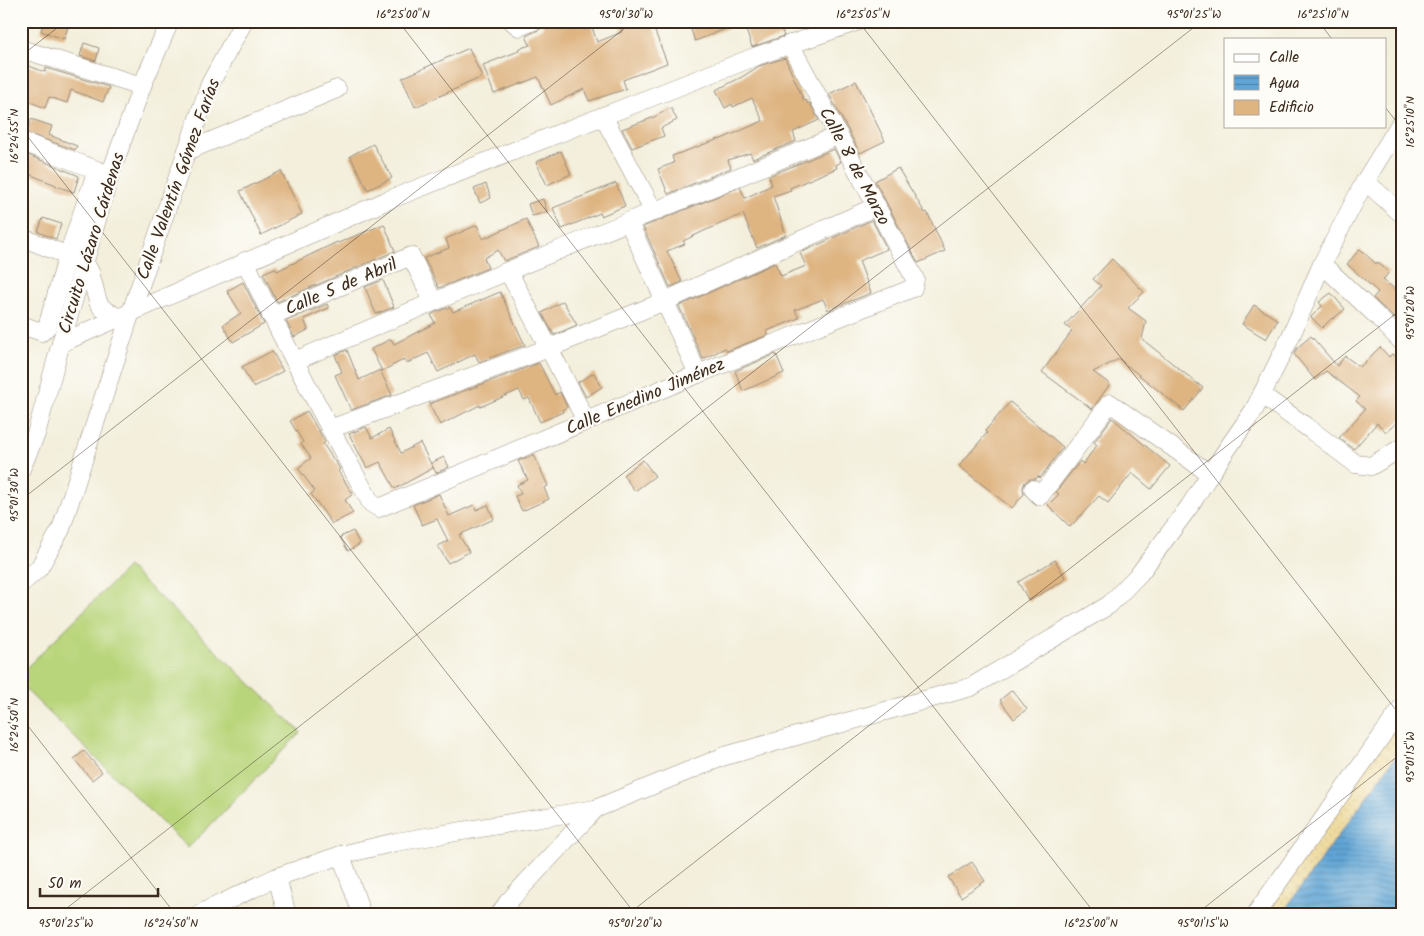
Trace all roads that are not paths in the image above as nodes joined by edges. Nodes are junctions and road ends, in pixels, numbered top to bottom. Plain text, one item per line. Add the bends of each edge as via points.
1 (170, 21) edge
2 (244, 21) edge
3 (534, 21) edge
4 (859, 21) edge
5 (512, 22) edge
6 (790, 44) junction
7 (21, 49) edge
8 (142, 86) junction
9 (337, 89) dead end
10 (603, 116) junction
11 (1403, 119) edge
12 (839, 136) junction
13 (21, 142) edge
14 (187, 152) junction
15 (103, 172) junction
16 (1365, 181) junction
17 (877, 206) junction
18 (654, 212) junction
19 (1403, 215) edge
20 (629, 223) junction
21 (21, 237) edge
22 (76, 258) junction
23 (245, 261) junction
24 (1322, 264) junction
25 (508, 271) junction
26 (913, 288) joint
27 (433, 301) junction
28 (665, 301) junction
29 (125, 315) junction
30 (271, 316) junction
31 (21, 325) edge
32 (60, 342) junction
33 (1403, 343) edge
34 (550, 348) junction
35 (295, 361) junction
36 (698, 374) junction
37 (1262, 396) junction
38 (586, 421) junction
39 (330, 430) junction
40 (28, 434) edge
41 (1403, 448) edge
42 (21, 469) edge
43 (1210, 474) junction
44 (1033, 489) dead end
45 (21, 584) edge
46 (1403, 706) edge
47 (595, 809) junction
48 (341, 855) junction
49 (277, 877) junction
50 (197, 915) edge
51 (287, 915) edge
52 (362, 915) edge
53 (499, 915) edge
54 (1255, 915) edge

1 - 8 street, Circuito Lázaro Cárdenas
2 - 14 street, Calle Valentín Gómez Farías via 210,84
3 - 5 street via 519,27
4 - 6 street
6 - 10 street
6 - 12 street, Calle 8 de Marzo
7 - 8 street
8 - 15 street, Circuito Lázaro Cárdenas
9 - 14 street
10 - 18 street
10 - 23 street via 386,201
11 - 16 street
12 - 17 street, Calle 8 de Marzo
12 - 18 street
13 - 15 street
14 - 29 street, Calle Valentín Gómez Farías
15 - 22 street, Circuito Lázaro Cárdenas
16 - 19 street
16 - 24 street
17 - 26 street, Calle 8 de Marzo via 915,278
17 - 28 street
18 - 20 street
20 - 25 street
20 - 28 street
21 - 22 street
22 - 29 street via 90,272 102,308
22 - 31 street via 48,328 42,332
22 - 32 street, Circuito Lázaro Cárdenas
23 - 29 street
23 - 30 street
24 - 33 street
24 - 37 street
25 - 27 street
25 - 34 street
26 - 36 street, Calle Enedino Jiménez
27 - 30 street, Calle 5 de Abril via 411,256
27 - 35 street
28 - 34 street
28 - 36 street
29 - 32 street
29 - 45 street, Calle Valentín Gómez Farías via 61,529 39,568
30 - 35 street
32 - 40 street, Circuito Lázaro Cárdenas
34 - 38 street
34 - 39 street
35 - 39 street
36 - 38 street, Calle Enedino Jiménez
37 - 41 street via 1356,464 1370,466
37 - 43 street
38 - 39 street, Calle Enedino Jiménez via 379,508 371,503
40 - 42 street, Circuito Lázaro Cárdenas
43 - 44 street via 1110,403 1040,496
43 - 47 street via 1140,574 1109,605 971,687 725,756
46 - 54 street
47 - 48 street via 396,842
47 - 53 street
48 - 49 street
48 - 52 street
49 - 50 street
49 - 51 street

